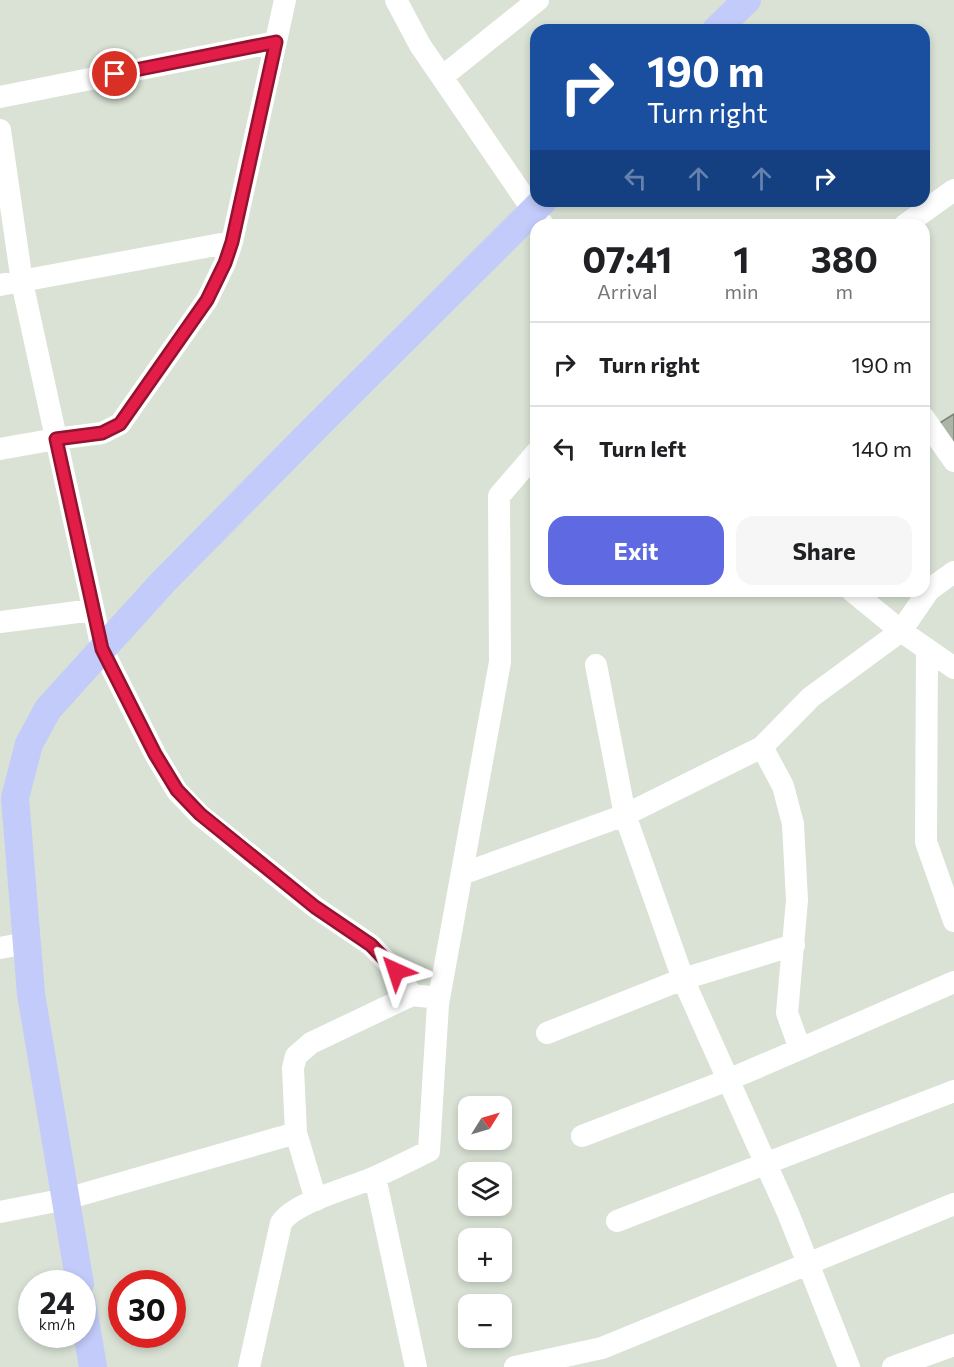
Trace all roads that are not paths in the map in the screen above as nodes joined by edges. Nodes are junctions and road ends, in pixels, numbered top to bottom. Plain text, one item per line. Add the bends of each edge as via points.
1 (285, 0) edge
2 (396, 0) edge
3 (538, 0) edge
4 (747, 0) edge
5 (722, 24) edge
6 (276, 42) junction
7 (442, 77) junction
8 (0, 97) edge
9 (0, 130) edge
10 (954, 190) edge
11 (530, 198) edge
12 (913, 219) edge
13 (530, 222) edge
14 (232, 242) junction
15 (11, 284) edge
16 (930, 427) edge
17 (56, 439) junction
18 (0, 449) edge
19 (530, 460) edge
20 (954, 461) edge
21 (954, 572) edge
22 (930, 590) edge
23 (860, 597) edge
24 (925, 597) edge
25 (93, 610) junction
26 (0, 622) edge
27 (901, 630) junction
28 (102, 649) junction
29 (927, 649) junction
30 (596, 665) dead end
31 (954, 668) edge
32 (762, 747) junction
33 (625, 815) junction
34 (10, 859) edge
35 (462, 874) junction
36 (946, 877) edge
37 (954, 921) edge
38 (794, 945) junction
39 (14, 946) edge
40 (683, 979) junction
41 (954, 982) edge
42 (412, 995) junction
43 (440, 998) junction
44 (547, 1034) dead end
45 (800, 1048) junction
46 (728, 1080) junction
47 (954, 1091) edge
48 (296, 1133) junction
49 (582, 1136) dead end
50 (766, 1164) junction
51 (375, 1178) junction
52 (66, 1200) junction
53 (316, 1200) junction
54 (954, 1204) edge
55 (0, 1212) edge
56 (617, 1221) dead end
57 (808, 1262) junction
58 (78, 1270) edge
59 (954, 1345) edge
60 (90, 1348) edge
61 (93, 1367) edge
62 (249, 1367) edge
63 (416, 1367) edge
64 (515, 1367) edge
65 (849, 1367) edge
66 (893, 1367) edge

1 - 6 street
2 - 7 street
3 - 7 street
4 - 5 main road
6 - 8 street
6 - 14 street
7 - 11 street
9 - 15 street
10 - 12 street
13 - 28 main road via 291,452
14 - 15 street
14 - 17 street via 207,300 120,424 102,433
15 - 17 street
16 - 20 street
17 - 18 street
17 - 25 street
19 - 35 street via 499,496 500,662
21 - 22 street
23 - 27 street
24 - 27 street
25 - 26 street
25 - 28 street
27 - 29 street
27 - 32 street via 810,697
28 - 34 main road via 48,709 29,744 15,798
28 - 42 street via 177,790 200,814 315,907 371,945
29 - 31 street
29 - 36 street via 926,842
30 - 33 street
32 - 33 street
32 - 38 street via 783,786 793,824 797,900
33 - 35 street
33 - 40 street
34 - 39 main road
35 - 43 street
36 - 37 street
38 - 40 street
38 - 45 street via 787,1013
39 - 52 main road via 31,994
40 - 44 street
40 - 46 street
41 - 45 street
42 - 43 street
42 - 48 street via 311,1042 296,1056
43 - 51 street via 429,1151
45 - 46 street
46 - 49 street
46 - 50 street
47 - 50 street
48 - 52 street
48 - 53 street
50 - 56 street
50 - 57 street
51 - 53 street
51 - 63 street
52 - 55 street
52 - 58 main road
53 - 62 street via 288,1214 281,1223
54 - 57 street
57 - 64 street via 602,1348
57 - 65 street
59 - 66 street
60 - 61 main road

